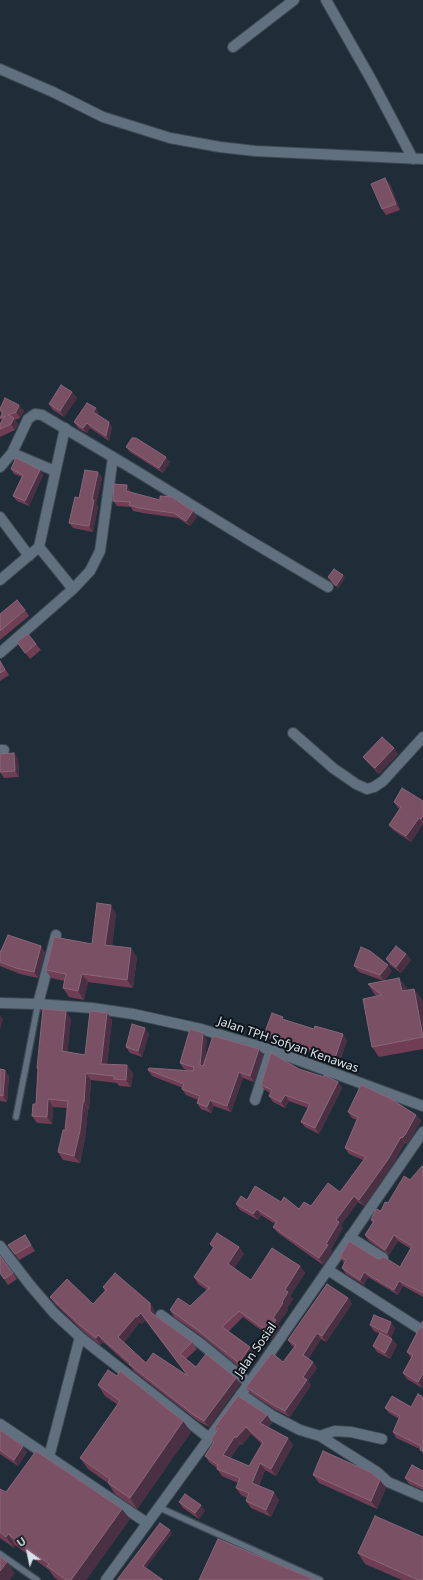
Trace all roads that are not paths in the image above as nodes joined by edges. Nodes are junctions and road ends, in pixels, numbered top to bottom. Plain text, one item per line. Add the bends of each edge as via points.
1 (294, 0) edge
2 (326, 0) edge
3 (233, 47) dead end
4 (0, 69) edge
5 (418, 159) edge
6 (65, 428) junction
7 (12, 452) junction
8 (113, 457) junction
9 (0, 467) edge
10 (55, 471) junction
11 (0, 517) edge
12 (38, 548) junction
13 (29, 556) junction
14 (0, 580) edge
15 (328, 587) dead end
16 (73, 590) junction
17 (0, 653) edge
18 (293, 733) dead end
19 (423, 737) edge
20 (56, 935) dead end
21 (0, 1003) edge
22 (38, 1004) junction
23 (271, 1050) junction
24 (255, 1100) dead end
25 (423, 1106) edge
26 (16, 1117) dead end
27 (423, 1132) edge
28 (350, 1236) junction
29 (0, 1246) edge
30 (383, 1258) edge
31 (328, 1270) junction
32 (161, 1315) dead end
33 (420, 1329) edge
34 (80, 1336) junction
35 (249, 1383) junction
36 (241, 1394) junction
37 (0, 1424) edge
38 (320, 1436) junction
39 (209, 1438) junction
40 (382, 1439) dead end
41 (49, 1457) junction
42 (423, 1497) edge
43 (158, 1507) junction
44 (147, 1523) junction
45 (0, 1554) edge
46 (37, 1580) edge
47 (106, 1580) edge
48 (320, 1580) edge

1 - 3 street
2 - 5 street
4 - 5 street via 103,117 170,138 255,151
6 - 7 street via 42,415 35,414 28,419
6 - 8 street
6 - 10 street
7 - 9 street
7 - 10 street
8 - 15 street
8 - 16 street via 100,550 90,571
10 - 12 street
11 - 13 street
12 - 13 street
12 - 16 street
13 - 14 street
16 - 17 street
18 - 19 street via 333,768 367,789 383,781
20 - 22 street
21 - 22 street, Jalan TPH Sofyan Kenawas
22 - 23 street, Jalan TPH Sofyan Kenawas via 133,1014 200,1029
22 - 26 lane
23 - 24 street
23 - 25 street, Jalan TPH Sofyan Kenawas
27 - 28 street, Jalan Sosial
28 - 30 street
28 - 31 street, Jalan Sosial
29 - 34 street via 41,1299
31 - 33 street
31 - 35 street, Jalan Sosial
32 - 35 street
34 - 39 street
34 - 41 street
35 - 36 street, Jalan Sosial
36 - 38 street via 273,1416 300,1430
36 - 39 street, Jalan Sosial
37 - 41 street
38 - 40 street via 335,1431
38 - 42 street via 377,1472 388,1482
39 - 43 street, Jalan Sosial
41 - 44 street
43 - 44 street, Jalan Sosial
43 - 48 lane
44 - 47 street, Jalan Sosial
45 - 46 lane

